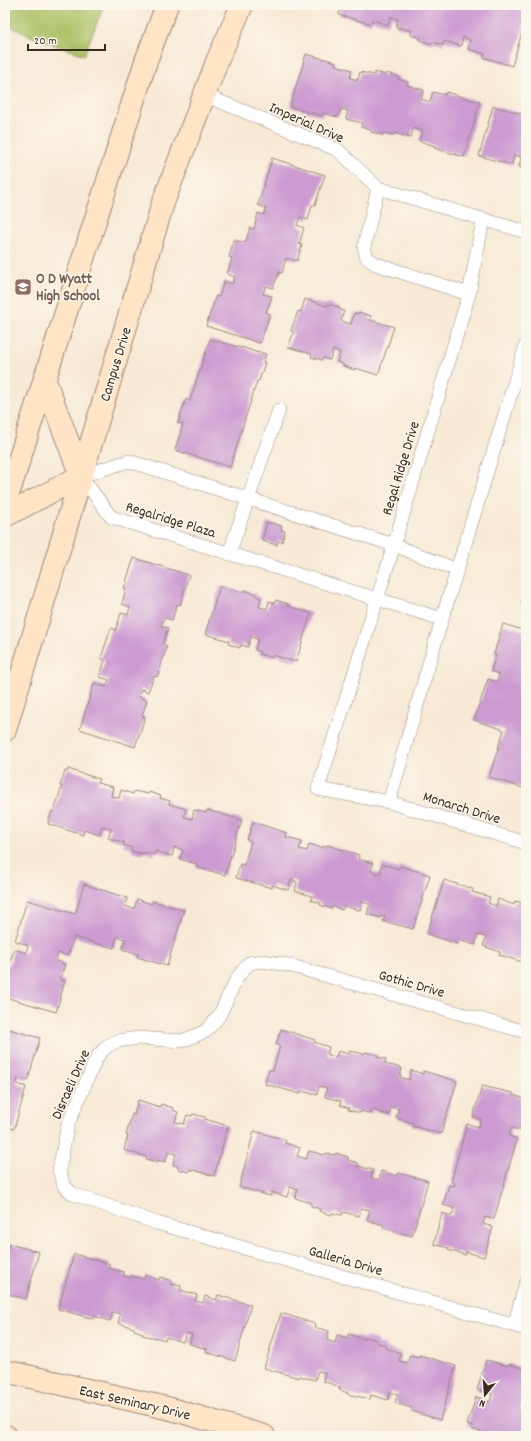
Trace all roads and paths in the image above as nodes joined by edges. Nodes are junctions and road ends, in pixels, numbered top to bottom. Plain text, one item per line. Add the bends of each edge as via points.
1 (167, 5) edge
2 (242, 5) edge
3 (204, 95) junction
4 (378, 188) junction
5 (484, 220) junction
6 (526, 232) edge
7 (469, 294) junction
8 (526, 344) edge
9 (44, 382) junction
10 (279, 410) dead end
11 (81, 476) junction
12 (248, 498) junction
13 (5, 504) edge
14 (5, 516) edge
15 (394, 545) junction
16 (230, 554) junction
17 (457, 570) junction
18 (377, 599) junction
19 (442, 619) junction
20 (10, 702) edge
21 (339, 723) joint
22 (5, 730) edge
23 (389, 802) junction
24 (526, 843) edge
25 (288, 965) joint
26 (526, 1032) edge
27 (157, 1223) joint
28 (526, 1284) edge
29 (520, 1327) edge
30 (5, 1371) edge
31 (264, 1436) edge

1 - 9 main road via 146,61
2 - 3 main road, Campus Drive
3 - 4 lane, Imperial Drive via 338,150
3 - 11 main road, Campus Drive via 163,203
4 - 5 lane, Imperial Drive
4 - 7 lane via 364,247 367,258 376,264
5 - 6 lane, Imperial Drive
5 - 7 lane, Regal Ridge Drive
7 - 15 lane, Regal Ridge Drive
8 - 17 lane
9 - 11 main road
9 - 13 main road
10 - 12 lane
11 - 12 lane via 129,461
11 - 14 main road
11 - 16 lane, Regalridge Plaza via 111,517
11 - 20 main road, Campus Drive
12 - 15 lane
12 - 16 lane
15 - 17 lane
15 - 18 lane, Regal Ridge Drive
16 - 18 lane, Regalridge Plaza
17 - 19 lane
18 - 19 lane, Regalridge Plaza
18 - 21 lane, Regal Ridge Drive
19 - 23 lane
20 - 22 main road, Campus Drive
21 - 23 lane, Monarch Drive via 318,789
23 - 24 lane, Monarch Drive
25 - 26 lane, Gothic Drive
25 - 27 lane, Disraeli Drive via 263,961 249,963 237,978 220,1016 206,1032 182,1041 138,1038 118,1042 107,1046 97,1057 68,1124 59,1170 64,1186 73,1194
27 - 29 lane, Galleria Drive
28 - 29 lane
30 - 31 main road, East Seminary Drive via 171,1409

